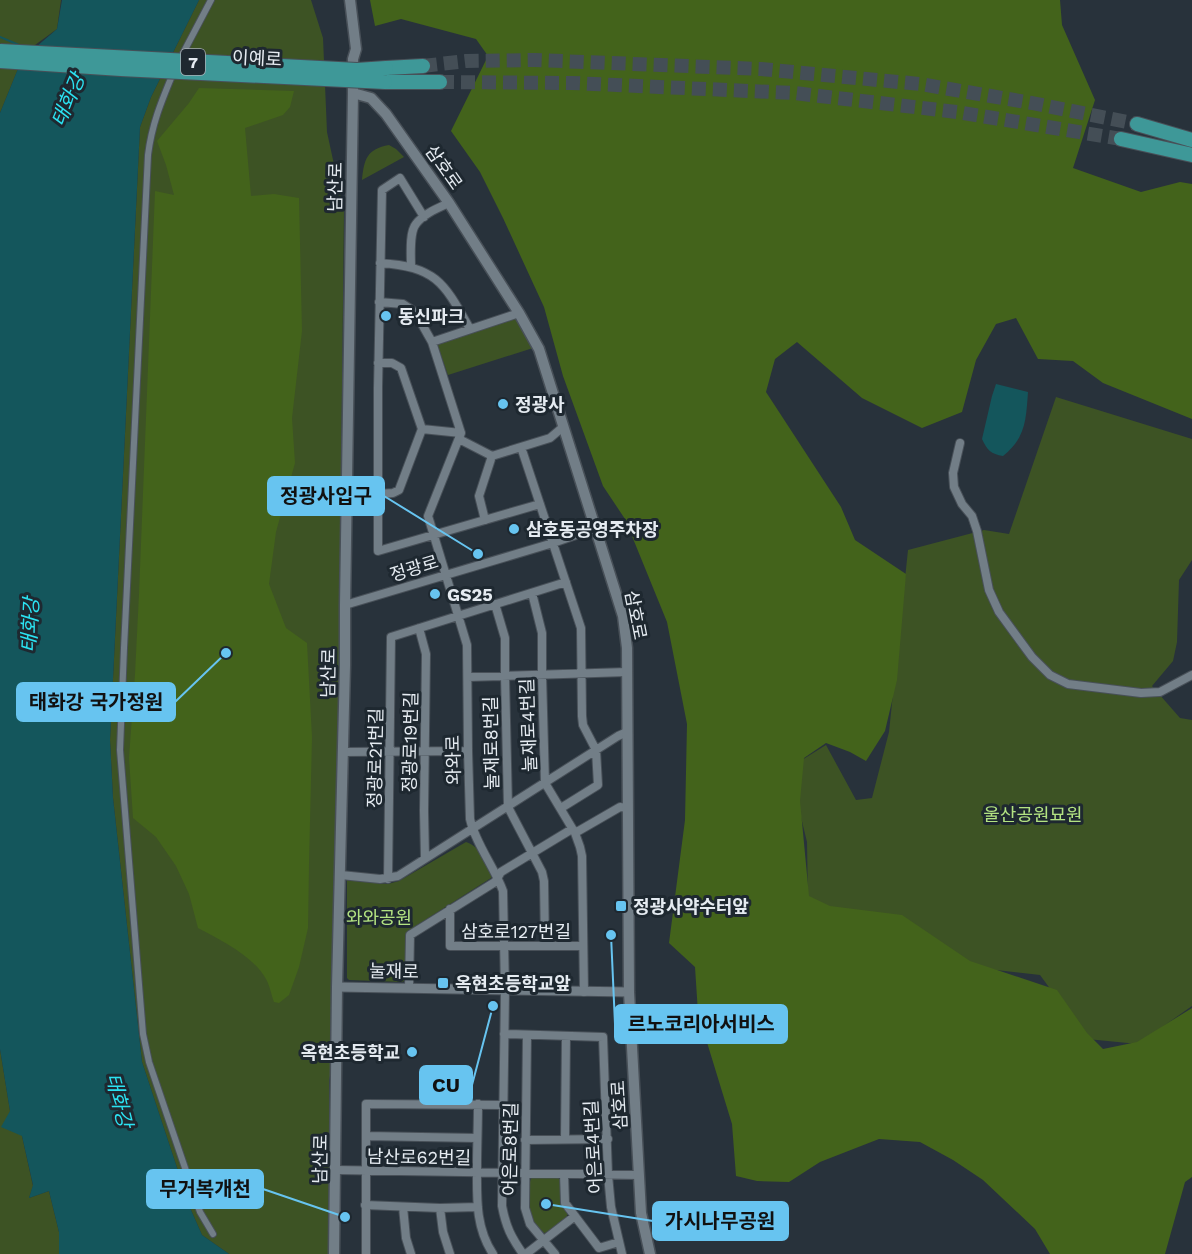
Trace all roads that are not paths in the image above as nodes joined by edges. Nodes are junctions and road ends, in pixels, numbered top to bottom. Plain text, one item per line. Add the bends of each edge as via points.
1 (211, 0) edge
2 (344, 0) edge
3 (350, 0) edge
4 (0, 51) edge
5 (353, 59) junction
6 (0, 61) edge
7 (423, 66) tunnel mouth
8 (386, 75) junction
9 (440, 82) tunnel mouth
10 (353, 93) junction
11 (1137, 124) tunnel mouth
12 (1121, 139) tunnel mouth
13 (1192, 140) edge
14 (1192, 154) edge
15 (449, 203) junction
16 (424, 217) junction
17 (380, 263) junction
18 (411, 267) junction
19 (379, 302) junction
20 (519, 313) junction
21 (470, 329) junction
22 (432, 342) junction
23 (378, 363) junction
24 (563, 427) junction
25 (422, 429) junction
26 (460, 436) junction
27 (960, 443) dead end
28 (521, 447) junction
29 (492, 456) junction
30 (378, 494) junction
31 (540, 504) junction
32 (485, 520) junction
33 (596, 528) junction
34 (433, 535) junction
35 (554, 543) junction
36 (445, 575) junction
37 (566, 582) junction
38 (532, 593) junction
39 (495, 604) junction
40 (345, 605) junction
41 (458, 616) junction
42 (419, 628) junction
43 (627, 672) junction
44 (580, 674) junction
45 (542, 675) junction
46 (1192, 675) edge
47 (505, 676) junction
48 (468, 677) junction
49 (627, 732) junction
50 (596, 750) junction
51 (390, 751) junction
52 (425, 751) junction
53 (468, 751) junction
54 (343, 752) junction
55 (545, 783) junction
56 (508, 807) junction
57 (561, 808) junction
58 (628, 808) junction
59 (472, 829) junction
60 (573, 831) junction
61 (533, 854) junction
62 (425, 858) junction
63 (341, 875) junction
64 (388, 879) junction
65 (498, 879) junction
66 (450, 909) junction
67 (504, 946) junction
68 (545, 946) junction
69 (583, 946) junction
70 (337, 987) junction
71 (410, 988) junction
72 (505, 990) junction
73 (584, 992) junction
74 (630, 993) junction
75 (504, 1034) junction
76 (527, 1035) junction
77 (566, 1036) junction
78 (478, 1104) junction
79 (503, 1105) junction
80 (366, 1136) junction
81 (477, 1138) junction
82 (565, 1139) junction
83 (608, 1139) junction
84 (525, 1140) junction
85 (336, 1170) junction
86 (366, 1171) junction
87 (477, 1173) junction
88 (502, 1173) junction
89 (525, 1173) junction
90 (564, 1174) junction
91 (608, 1175) junction
92 (639, 1175) junction
93 (365, 1205) junction
94 (403, 1207) junction
95 (477, 1207) junction
96 (440, 1208) junction
97 (575, 1216) junction
98 (213, 1234) dead end
99 (544, 1240) junction
100 (619, 1242) junction
101 (334, 1254) edge
102 (366, 1254) edge
103 (411, 1254) edge
104 (450, 1254) edge
105 (493, 1254) edge
106 (525, 1254) edge
107 (555, 1254) edge
108 (622, 1254) edge
109 (650, 1254) edge

1 - 98 street via 159,106 148,155 120,750 143,1034 200,1212
2 - 5 main road
3 - 5 main road via 356,49
4 - 8 highway, 이예로 / 7, bridge via 357,70
5 - 10 main road
6 - 8 highway, 이예로 / 7, bridge via 121,69
7 - 8 highway, 이예로 / 7
8 - 9 highway, 이예로 / 7
10 - 15 main road, 삼호로 via 371,98 386,114
10 - 40 main road, 남산로
11 - 13 highway
12 - 14 highway
15 - 16 street
15 - 20 main road, 삼호로
16 - 17 street via 400,178 382,189
16 - 18 street via 413,228
17 - 18 street
17 - 19 street
18 - 21 street via 429,273 441,283
19 - 22 street via 403,304 412,310
19 - 23 street
20 - 21 street
20 - 24 main road, 삼호로 via 539,349
21 - 22 street
22 - 26 street
23 - 25 street via 401,368
23 - 30 street
24 - 28 street via 550,438
24 - 33 main road, 삼호로
25 - 26 street
25 - 30 street via 399,490
26 - 29 street
26 - 34 street, 와와로 via 428,516
27 - 46 street via 954,487 972,516 989,590 999,612 1032,657 1050,675 1068,684 1141,693 1160,692
28 - 29 street
28 - 31 street
29 - 32 street via 479,496
30 - 34 street via 378,551
31 - 32 street
31 - 35 street
32 - 34 street
33 - 35 street, 정광로
33 - 43 main road, 삼호로 via 623,616
34 - 36 street, 와와로
35 - 36 street, 정광로
35 - 37 street
36 - 40 street, 정광로
36 - 41 street, 와와로
37 - 38 street
37 - 44 street via 580,628
38 - 39 street
38 - 45 street, 눌재로4번길 via 542,633
39 - 41 street
39 - 47 street, 눌재로8번길 via 505,638
40 - 54 main road, 남산로
41 - 42 street
41 - 48 street, 와와로 via 467,645
42 - 51 street, 정광로21번길 via 391,637
42 - 52 street, 정광로19번길 via 426,654
43 - 44 street
43 - 49 main road, 삼호로
44 - 45 street
44 - 50 street via 583,725
45 - 47 street
45 - 55 street, 눌재로4번길
47 - 48 street
47 - 56 street, 눌재로8번길
48 - 53 street, 와와로
49 - 50 street
49 - 58 main road, 삼호로
50 - 55 street
50 - 57 street via 598,785
51 - 52 street
51 - 54 street
51 - 64 street, 정광로21번길
52 - 53 street
52 - 62 street, 정광로19번길
53 - 59 street, 와와로
54 - 63 main road, 남산로
55 - 56 street
55 - 57 street, 눌재로4번길
56 - 59 street
56 - 61 street, 눌재로8번길
57 - 60 street, 눌재로4번길
58 - 60 street via 620,807
58 - 74 main road, 삼호로
59 - 62 street
59 - 65 street, 와와로
60 - 61 street
60 - 69 street, 눌재로4번길 via 582,856
61 - 65 street via 501,872
61 - 68 street, 눌재로8번길 via 544,881
62 - 64 street
63 - 64 street
63 - 70 main road, 남산로
65 - 66 street
65 - 67 street, 와와로 via 503,891
66 - 67 street, 삼호로127번길 via 450,946
66 - 71 street via 411,935
67 - 68 street, 삼호로127번길
67 - 72 street, 와와로
68 - 69 street, 삼호로127번길
69 - 73 street, 눌재로4번길
70 - 71 street, 눌재로
70 - 85 main road, 남산로
71 - 72 street, 눌재로
72 - 73 street, 눌재로
72 - 75 street, 와와로
73 - 74 street, 눌재로
74 - 92 main road, 삼호로
75 - 76 street
75 - 79 street, 와와로
76 - 77 street
76 - 84 street, 어은로8번길
77 - 82 street
77 - 83 street, 어은로4번길 via 603,1037
78 - 79 street
78 - 80 street via 366,1104
78 - 81 street
79 - 88 street, 와와로
80 - 81 street
80 - 86 street
81 - 87 street
82 - 83 street
82 - 84 street
83 - 91 street, 어은로4번길
84 - 89 street, 어은로8번길
85 - 86 street, 남산로62번길
85 - 101 main road, 남산로
86 - 87 street, 남산로62번길
86 - 93 street
87 - 88 street, 남산로62번길
87 - 95 street
88 - 89 street, 남산로62번길
88 - 106 street, 와와로 via 505,1222
89 - 90 street, 남산로62번길
89 - 99 street, 어은로8번길 via 525,1208 530,1224
90 - 91 street, 남산로62번길
90 - 97 street via 565,1203
91 - 92 street, 남산로62번길
91 - 100 street, 어은로4번길
92 - 109 main road, 삼호로 via 641,1214
93 - 94 street
93 - 102 street
94 - 96 street
94 - 103 street
95 - 96 street
95 - 105 street via 482,1231
96 - 104 street via 442,1232
97 - 99 street
97 - 100 street via 599,1248
99 - 106 street
99 - 107 street, 어은로8번길
100 - 108 street, 어은로4번길

